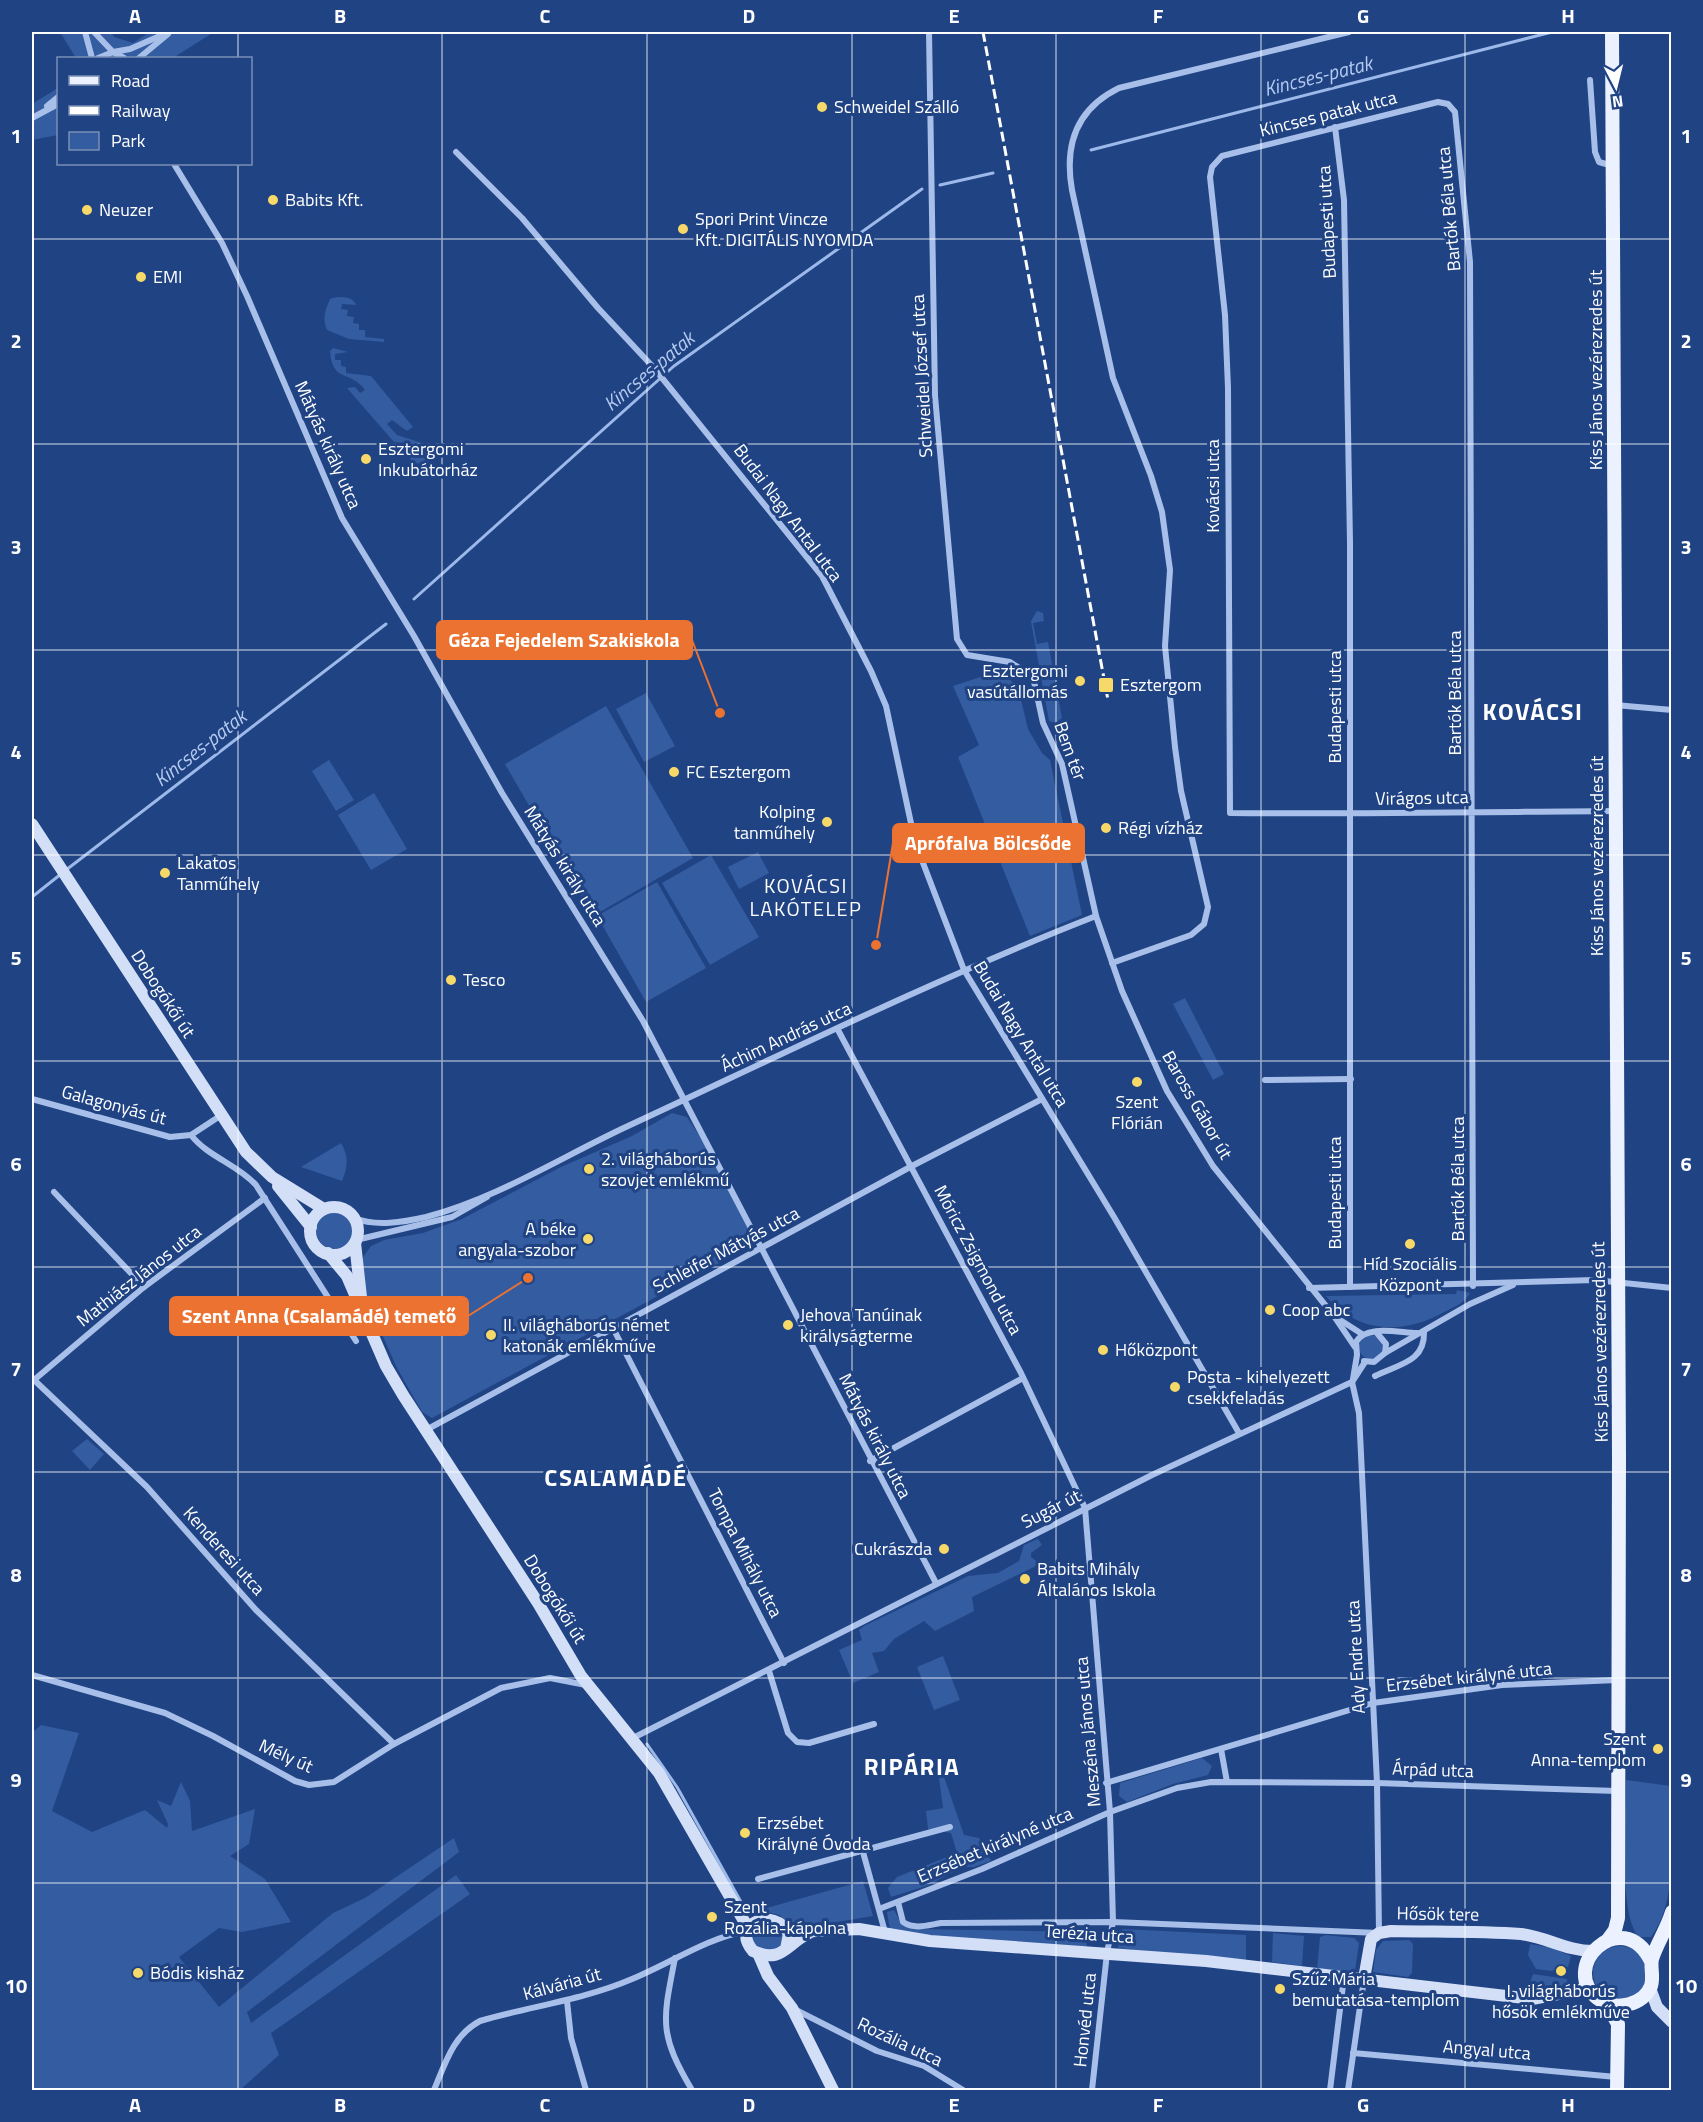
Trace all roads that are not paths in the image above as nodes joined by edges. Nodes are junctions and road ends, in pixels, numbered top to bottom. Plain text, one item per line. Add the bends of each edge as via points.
1 (85, 32) edge
2 (94, 32) edge
3 (170, 32) edge
4 (929, 32) edge
5 (1349, 32) edge
6 (1612, 32) edge
7 (113, 52) junction
8 (92, 57) edge
9 (100, 57) edge
10 (122, 57) edge
11 (140, 57) edge
12 (1590, 80) dead end
13 (57, 98) edge
14 (1448, 104) joint
15 (57, 105) edge
16 (39, 114) junction
17 (32, 118) edge
18 (1335, 127) junction
19 (456, 152) dead end
20 (1215, 160) joint
21 (175, 165) edge
22 (1613, 166) junction
23 (1025, 670) joint
24 (1615, 705) junction
25 (1671, 710) edge
26 (1614, 811) junction
27 (1470, 812) junction
28 (1230, 813) joint
29 (1350, 814) junction
30 (32, 824) edge
31 (1096, 916) junction
32 (1112, 963) junction
33 (964, 970) junction
34 (838, 1029) junction
35 (1351, 1078) junction
36 (1265, 1080) dead end
37 (32, 1099) edge
38 (1042, 1099) junction
39 (686, 1100) junction
40 (220, 1116) junction
41 (191, 1135) junction
42 (912, 1166) junction
43 (273, 1177) junction
44 (54, 1192) dead end
45 (492, 1193) junction
46 (265, 1198) junction
47 (324, 1209) junction
48 (354, 1218) junction
49 (311, 1227) junction
50 (355, 1242) junction
51 (763, 1248) junction
52 (328, 1253) junction
53 (1617, 1281) junction
54 (1516, 1284) junction
55 (1473, 1286) junction
56 (144, 1287) junction
57 (1350, 1287) junction
58 (1310, 1288) junction
59 (1671, 1288) edge
60 (364, 1313) junction
61 (1334, 1316) junction
62 (613, 1328) junction
63 (1377, 1332) junction
64 (1422, 1333) junction
65 (1362, 1334) junction
66 (356, 1341) dead end
67 (1355, 1347) junction
68 (1385, 1353) junction
69 (1358, 1355) junction
70 (1365, 1362) junction
71 (1375, 1376) dead end
72 (1023, 1378) junction
73 (33, 1379) edge
74 (1352, 1382) junction
75 (426, 1430) junction
76 (1239, 1433) junction
77 (870, 1461) junction
78 (1085, 1508) junction
79 (936, 1583) junction
80 (784, 1663) junction
81 (769, 1671) junction
82 (32, 1675) edge
83 (1618, 1680) junction
84 (589, 1686) junction
85 (1373, 1703) junction
86 (874, 1724) dead end
87 (631, 1739) junction
88 (394, 1744) junction
89 (1221, 1749) junction
90 (1227, 1782) junction
91 (1247, 1782) joint
92 (1106, 1783) junction
93 (1377, 1783) junction
94 (1618, 1791) junction
95 (1110, 1812) junction
96 (950, 1827) dead end
97 (862, 1851) junction
98 (758, 1879) dead end
99 (898, 1902) junction
100 (879, 1909) junction
101 (1671, 1912) edge
102 (1618, 1918) junction
103 (1113, 1922) junction
104 (749, 1929) junction
105 (786, 1929) junction
106 (813, 1932) junction
107 (1379, 1932) junction
108 (886, 1933) junction
109 (1606, 1941) junction
110 (1637, 1943) junction
111 (1660, 1943) junction
112 (786, 1949) junction
113 (1593, 1951) junction
114 (758, 1953) junction
115 (1107, 1953) junction
116 (774, 1956) junction
117 (675, 1958) junction
118 (1652, 1961) junction
119 (1344, 1977) junction
120 (1364, 1979) junction
121 (1589, 1988) junction
122 (1650, 1988) junction
123 (781, 1992) junction
124 (567, 2001) junction
125 (1607, 2004) junction
126 (1630, 2004) junction
127 (1657, 2007) junction
128 (792, 2008) junction
129 (1671, 2022) edge
130 (1618, 2024) junction
131 (1353, 2053) junction
132 (1617, 2084) edge
133 (434, 2091) edge
134 (586, 2091) edge
135 (692, 2091) edge
136 (833, 2091) edge
137 (963, 2091) edge
138 (1092, 2091) edge
139 (1330, 2091) edge
140 (1348, 2091) edge

1 - 8 street
2 - 7 street
3 - 7 street
3 - 11 street
4 - 23 street, Schweidel József utca via 936,396 957,639 967,655 1010,662
5 - 32 street via 1119,88 1090,108 1078,123 1071,142 1071,190 1113,378 1151,476 1164,522 1170,570 1166,646 1175,747 1181,791 1208,907 1204,924 1191,935
6 - 22 main road, Kiss János vezérezredes út
7 - 9 street
7 - 10 street
12 - 22 street via 1595,152 1599,162
13 - 16 street
14 - 18 street, Kincses patak utca via 1438,102
14 - 27 street, Bartók Béla utca via 1456,117 1470,262
15 - 16 street
16 - 17 street
18 - 20 street, Kincses patak utca
18 - 29 street, Budapesti utca via 1344,200
19 - 33 street, Budai Nagy Antal utca via 522,218 668,384 822,576 886,706 915,842
20 - 28 street, Kovácsi utca via 1210,177 1225,315 1228,388
21 - 39 street, Mátyás király utca via 222,243 342,518 502,793 612,968
22 - 24 main road, Kiss János vezérezredes út
23 - 31 street, Bem tér via 1034,680 1043,723 1062,764
24 - 25 street
24 - 26 main road, Kiss János vezérezredes út
26 - 27 street, Virágos utca
26 - 53 main road, Kiss János vezérezredes út
27 - 29 street, Virágos utca
27 - 55 street, Bartók Béla utca
28 - 29 street, Virágos utca
29 - 35 street, Budapesti utca
30 - 40 main road, Dobogókői út
31 - 32 street, Baross Gábor út
31 - 33 street, Áchim András utca
32 - 58 street, Baross Gábor út via 1150,1056 1193,1137
33 - 34 street, Áchim András utca
33 - 38 street, Budai Nagy Antal utca
34 - 39 street, Áchim András utca
34 - 42 street, Móricz Zsigmond utca
35 - 36 street
35 - 57 street, Budapesti utca
37 - 41 street, Galagonyás út via 170,1137
38 - 42 street, Schleifer Mátyás utca
38 - 76 street, Budai Nagy Antal utca
39 - 45 street, Áchim András utca
39 - 51 street, Mátyás király utca
40 - 41 street
40 - 43 main road, Dobogókői út via 246,1152
41 - 46 street via 248,1177
42 - 51 street, Schleifer Mátyás utca
42 - 72 street, Móricz Zsigmond utca
43 - 47 main road, Dobogókői út
43 - 49 main road, Dobogókői út
44 - 56 street
45 - 48 street, Áchim András utca via 411,1220 378,1222
45 - 50 street, Áchim András utca via 452,1217
46 - 56 street, Mathiász János utca
46 - 66 street
47 - 48 main road via 341,1208
47 - 49 main road
48 - 50 main road via 358,1230
49 - 52 main road via 314,1243
50 - 52 main road via 341,1254
50 - 60 main road, Dobogókői út
51 - 62 street, Schleifer Mátyás utca
51 - 77 street, Mátyás király utca
52 - 60 main road, Dobogókői út via 347,1276
53 - 54 street
53 - 59 street
53 - 83 main road, Kiss János vezérezredes út
54 - 55 street
54 - 64 street via 1470,1304
55 - 57 street
56 - 73 street, Mathiász János utca
57 - 58 street
58 - 61 street, Baross Gábor út
60 - 75 main road, Dobogókői út via 386,1366
61 - 65 street
61 - 67 street
62 - 75 street, Schleifer Mátyás utca
62 - 80 street, Tompa Mihály utca
63 - 64 street
63 - 65 street
63 - 68 street via 1384,1339
64 - 68 street
64 - 71 street via 1424,1345 1420,1354
65 - 67 street
67 - 69 street
68 - 70 street via 1374,1362
69 - 70 street
69 - 74 street
70 - 74 street
72 - 77 street
72 - 78 street, Móricz Zsigmond utca
73 - 88 street, Kenderesi utca via 147,1487 256,1610
74 - 76 street, Sugár út
74 - 85 street, Ady Endre utca via 1359,1413
75 - 84 main road, Dobogókői út
76 - 78 street, Sugár út
77 - 79 street, Mátyás király utca
78 - 79 street, Sugár út
78 - 92 street, Meszéna János utca
79 - 80 street, Sugár út
80 - 81 street, Sugár út
81 - 86 street via 788,1733 797,1743
81 - 87 street, Sugár út
82 - 88 street, Mély út via 165,1713 309,1785 334,1782
83 - 85 street, Erzsébet királyné utca via 1502,1685
83 - 94 main road, Kiss János vezérezredes út
84 - 87 main road, Dobogókői út
84 - 88 street, Mély út via 549,1678 501,1688
85 - 89 street, Erzsébet királyné utca
85 - 93 street, Ady Endre utca
87 - 104 main road, Dobogókői út via 659,1773
89 - 90 street
89 - 92 street, Erzsébet királyné utca
90 - 91 street, Erzsébet királyné utca
90 - 95 street, Erzsébet királyné utca via 1177,1788
91 - 93 street, Árpád utca
92 - 95 street, Meszéna János utca
93 - 94 street, Árpád utca
93 - 107 street, Ady Endre utca
94 - 102 main road, Kiss János vezérezredes út
95 - 99 street, Erzsébet királyné utca
95 - 103 street, Meszéna János utca
96 - 97 street, Erzsébet királyné utca
97 - 98 street, Erzsébet királyné utca
97 - 100 street
99 - 100 street, Erzsébet királyné utca
99 - 103 street, Terézia utca via 903,1922 909,1926
100 - 108 street
101 - 111 main road
102 - 109 main road
102 - 110 main road
103 - 107 street, Terézia utca
103 - 115 street, Meszéna János utca
104 - 105 main road via 766,1919
104 - 114 main road via 750,1948
104 - 117 street, Kálvária út
105 - 106 main road, Terézia utca
105 - 112 main road
106 - 108 main road, Terézia utca via 851,1928
106 - 112 main road, Terézia utca
107 - 113 main road, Hősök tere via 1522,1935 1577,1951
107 - 120 main road, Hősök tere via 1368,1947
108 - 115 main road, Terézia utca via 930,1941
109 - 110 main road via 1616,1938
109 - 113 main road
110 - 111 main road
110 - 118 main road
111 - 118 main road
112 - 116 main road
113 - 121 main road via 1585,1969
114 - 116 main road
114 - 123 main road via 768,1976
115 - 119 main road, Terézia utca
115 - 138 street, Honvéd utca
116 - 123 main road via 773,1969
117 - 124 street, Kálvária út via 632,1979
117 - 135 street via 664,2015 667,2039
118 - 122 main road
119 - 120 main road, Terézia utca
119 - 139 street
120 - 121 main road via 1532,1999
120 - 131 street
121 - 125 main road
122 - 126 main road
122 - 127 main road
123 - 128 main road
124 - 133 street, Kálvária út via 473,2025 457,2040
124 - 134 street
125 - 126 main road
125 - 130 main road
126 - 127 main road
126 - 130 main road
127 - 129 main road
128 - 136 main road
128 - 137 street, Rozália utca via 878,2051 924,2066
130 - 132 main road
131 - 132 street, Angyal utca
131 - 140 street

